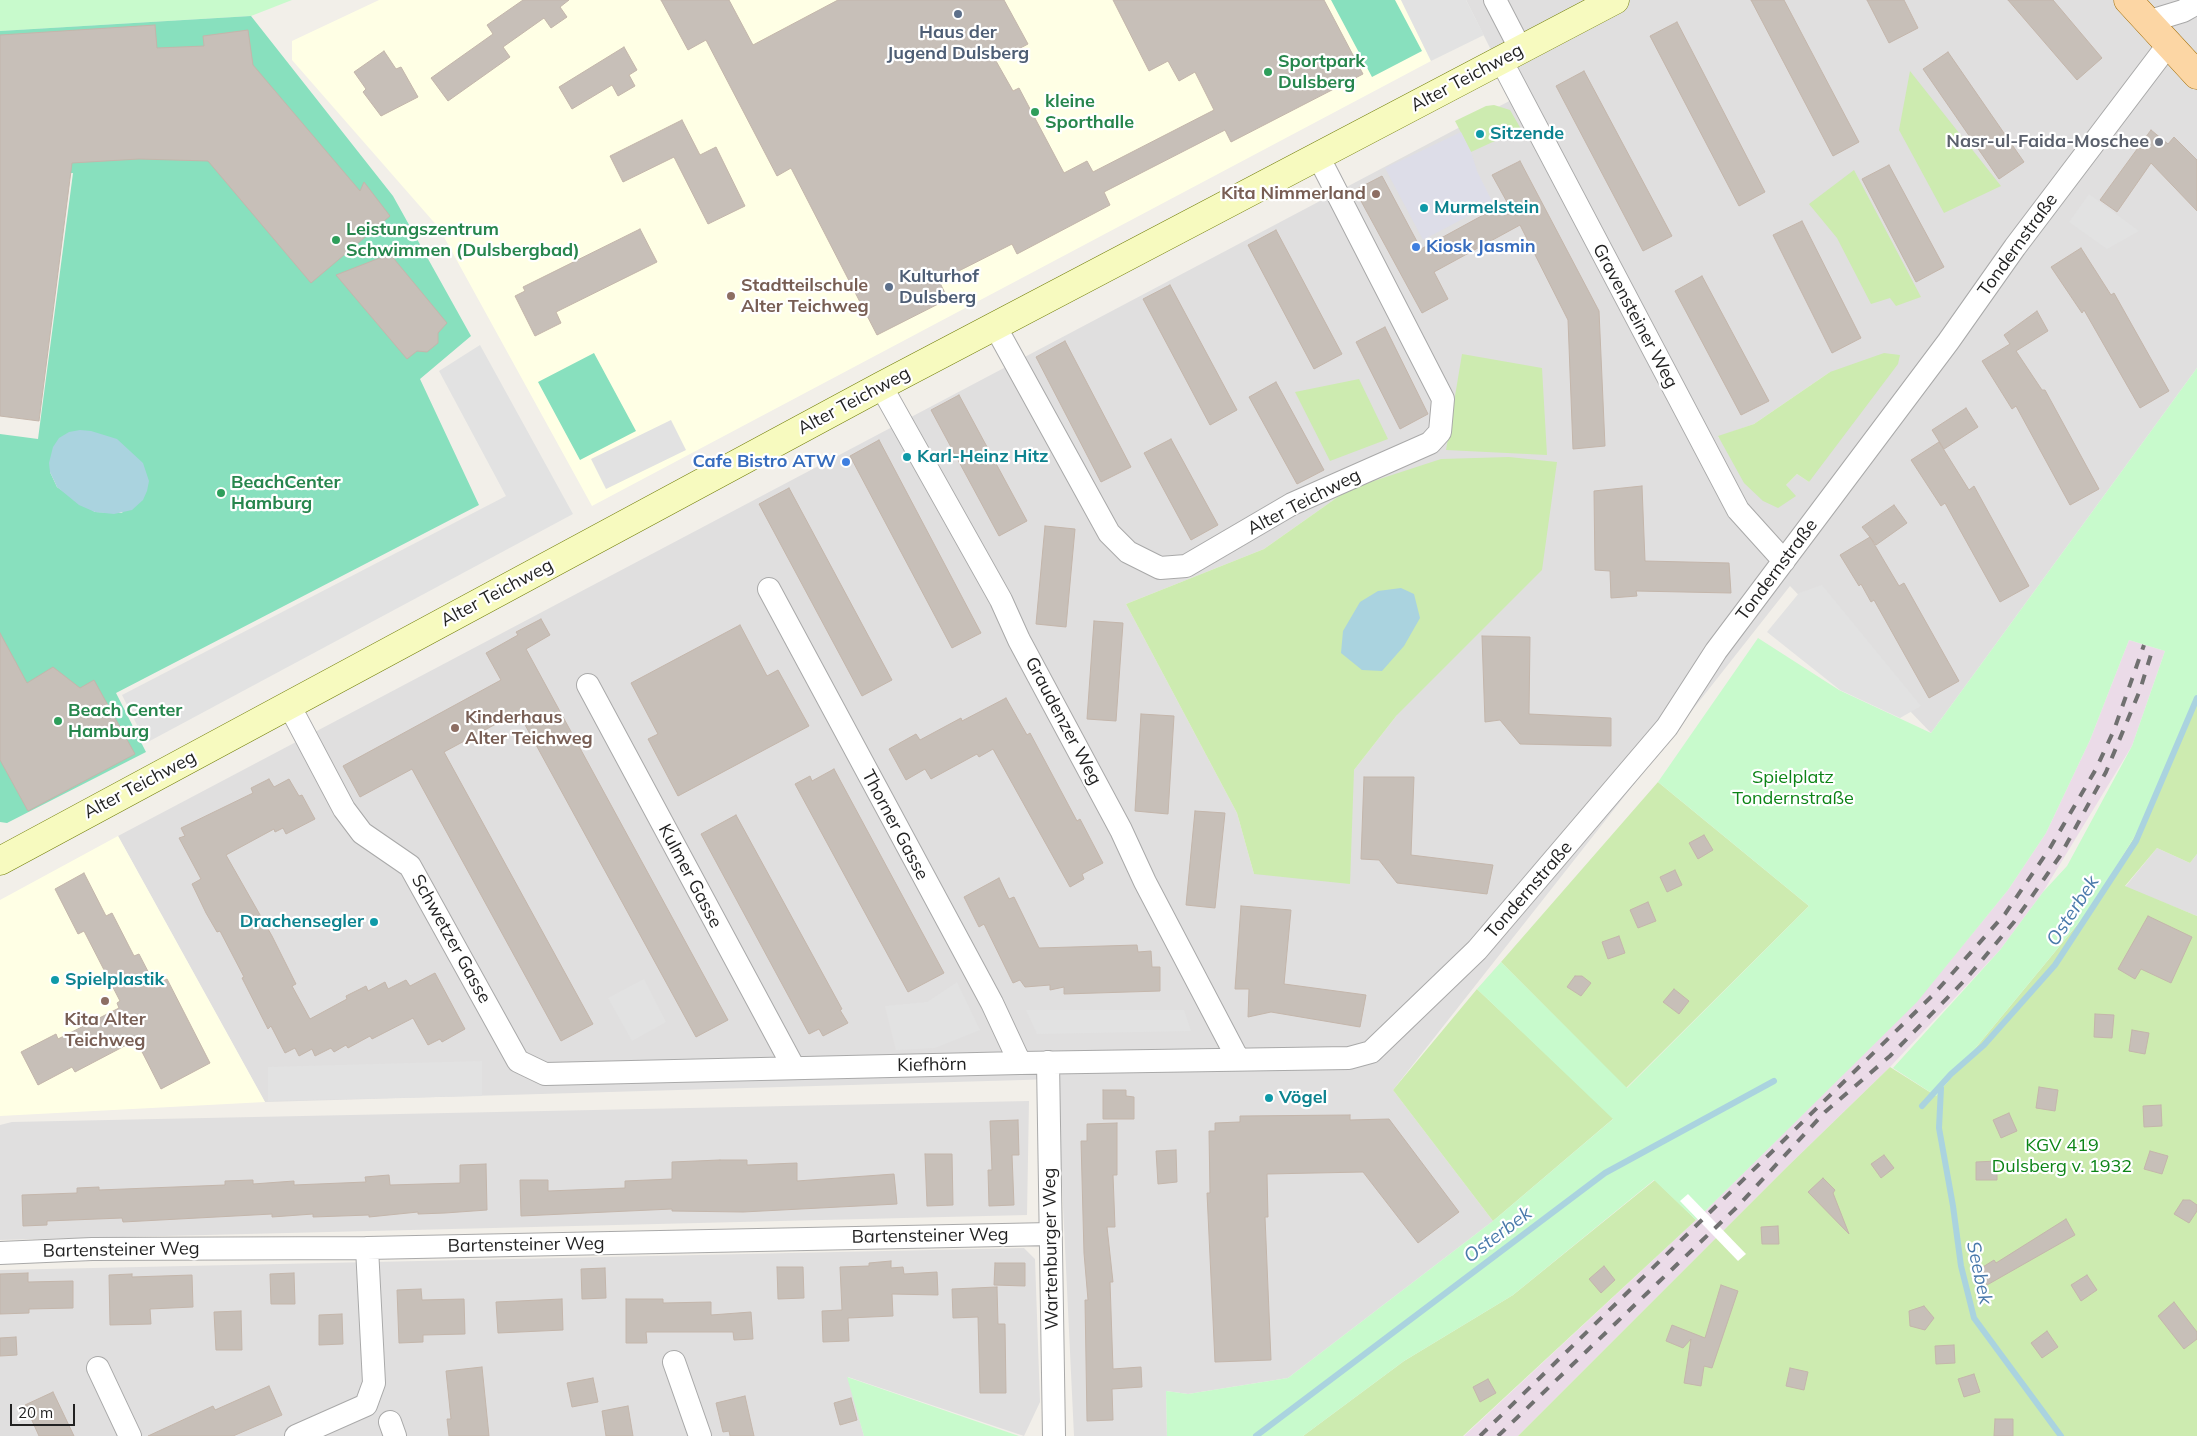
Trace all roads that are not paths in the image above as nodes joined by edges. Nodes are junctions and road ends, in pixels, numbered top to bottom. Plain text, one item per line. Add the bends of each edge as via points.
1 (1495, 0) edge
2 (1615, 0) edge
3 (2128, 0) edge
4 (2197, 3) edge
5 (2147, 22) junction
6 (2168, 45) junction
7 (1511, 55) junction
8 (2197, 75) edge
9 (1318, 156) junction
10 (995, 326) junction
11 (881, 386) junction
12 (1784, 561) junction
13 (769, 589) dead end
14 (588, 685) dead end
15 (289, 705) junction
16 (0, 861) edge
17 (1349, 1058) joint
18 (1238, 1059) junction
19 (518, 1061) joint
20 (1048, 1062) junction
21 (1020, 1063) junction
22 (794, 1068) junction
23 (1051, 1234) junction
24 (368, 1248) junction
25 (0, 1253) edge
26 (674, 1362) dead end
27 (98, 1368) dead end
28 (130, 1436) edge
29 (296, 1436) edge
30 (700, 1436) edge
31 (1054, 1436) edge

1 - 7 street, Gravensteiner Weg
2 - 7 street, Alter Teichweg
3 - 5 main road
4 - 5 street via 2183,11
5 - 6 main road
6 - 8 main road
6 - 12 street, Tondernstraße
7 - 9 street, Alter Teichweg
7 - 12 street, Gravensteiner Weg via 1738,510
9 - 10 street, Alter Teichweg
9 - 10 street, Alter Teichweg via 1442,399 1440,432 1430,442 1292,504 1186,566 1160,568 1128,552 1109,533
10 - 11 street, Alter Teichweg
11 - 15 street, Alter Teichweg
11 - 18 street, Graudenzer Weg via 1001,600
12 - 17 street, Tondernstraße via 1716,651 1667,727 1477,950 1371,1052
13 - 21 street, Thorner Gasse via 992,1004
14 - 22 street, Kulmer Gasse
15 - 16 street, Alter Teichweg
15 - 19 street, Schwetzer Gasse via 344,809 362,833 410,866
17 - 18 street, Kiefhörn
18 - 20 street, Kiefhörn
19 - 22 street, Kiefhörn via 545,1074
20 - 21 street, Kiefhörn
20 - 23 street, Wartenburger Weg
21 - 22 street, Kiefhörn
23 - 24 street, Bartensteiner Weg
23 - 31 street, Wartenburger Weg
24 - 25 street, Bartensteiner Weg via 92,1249
24 - 29 street via 374,1383 366,1405
26 - 30 street
27 - 28 street

